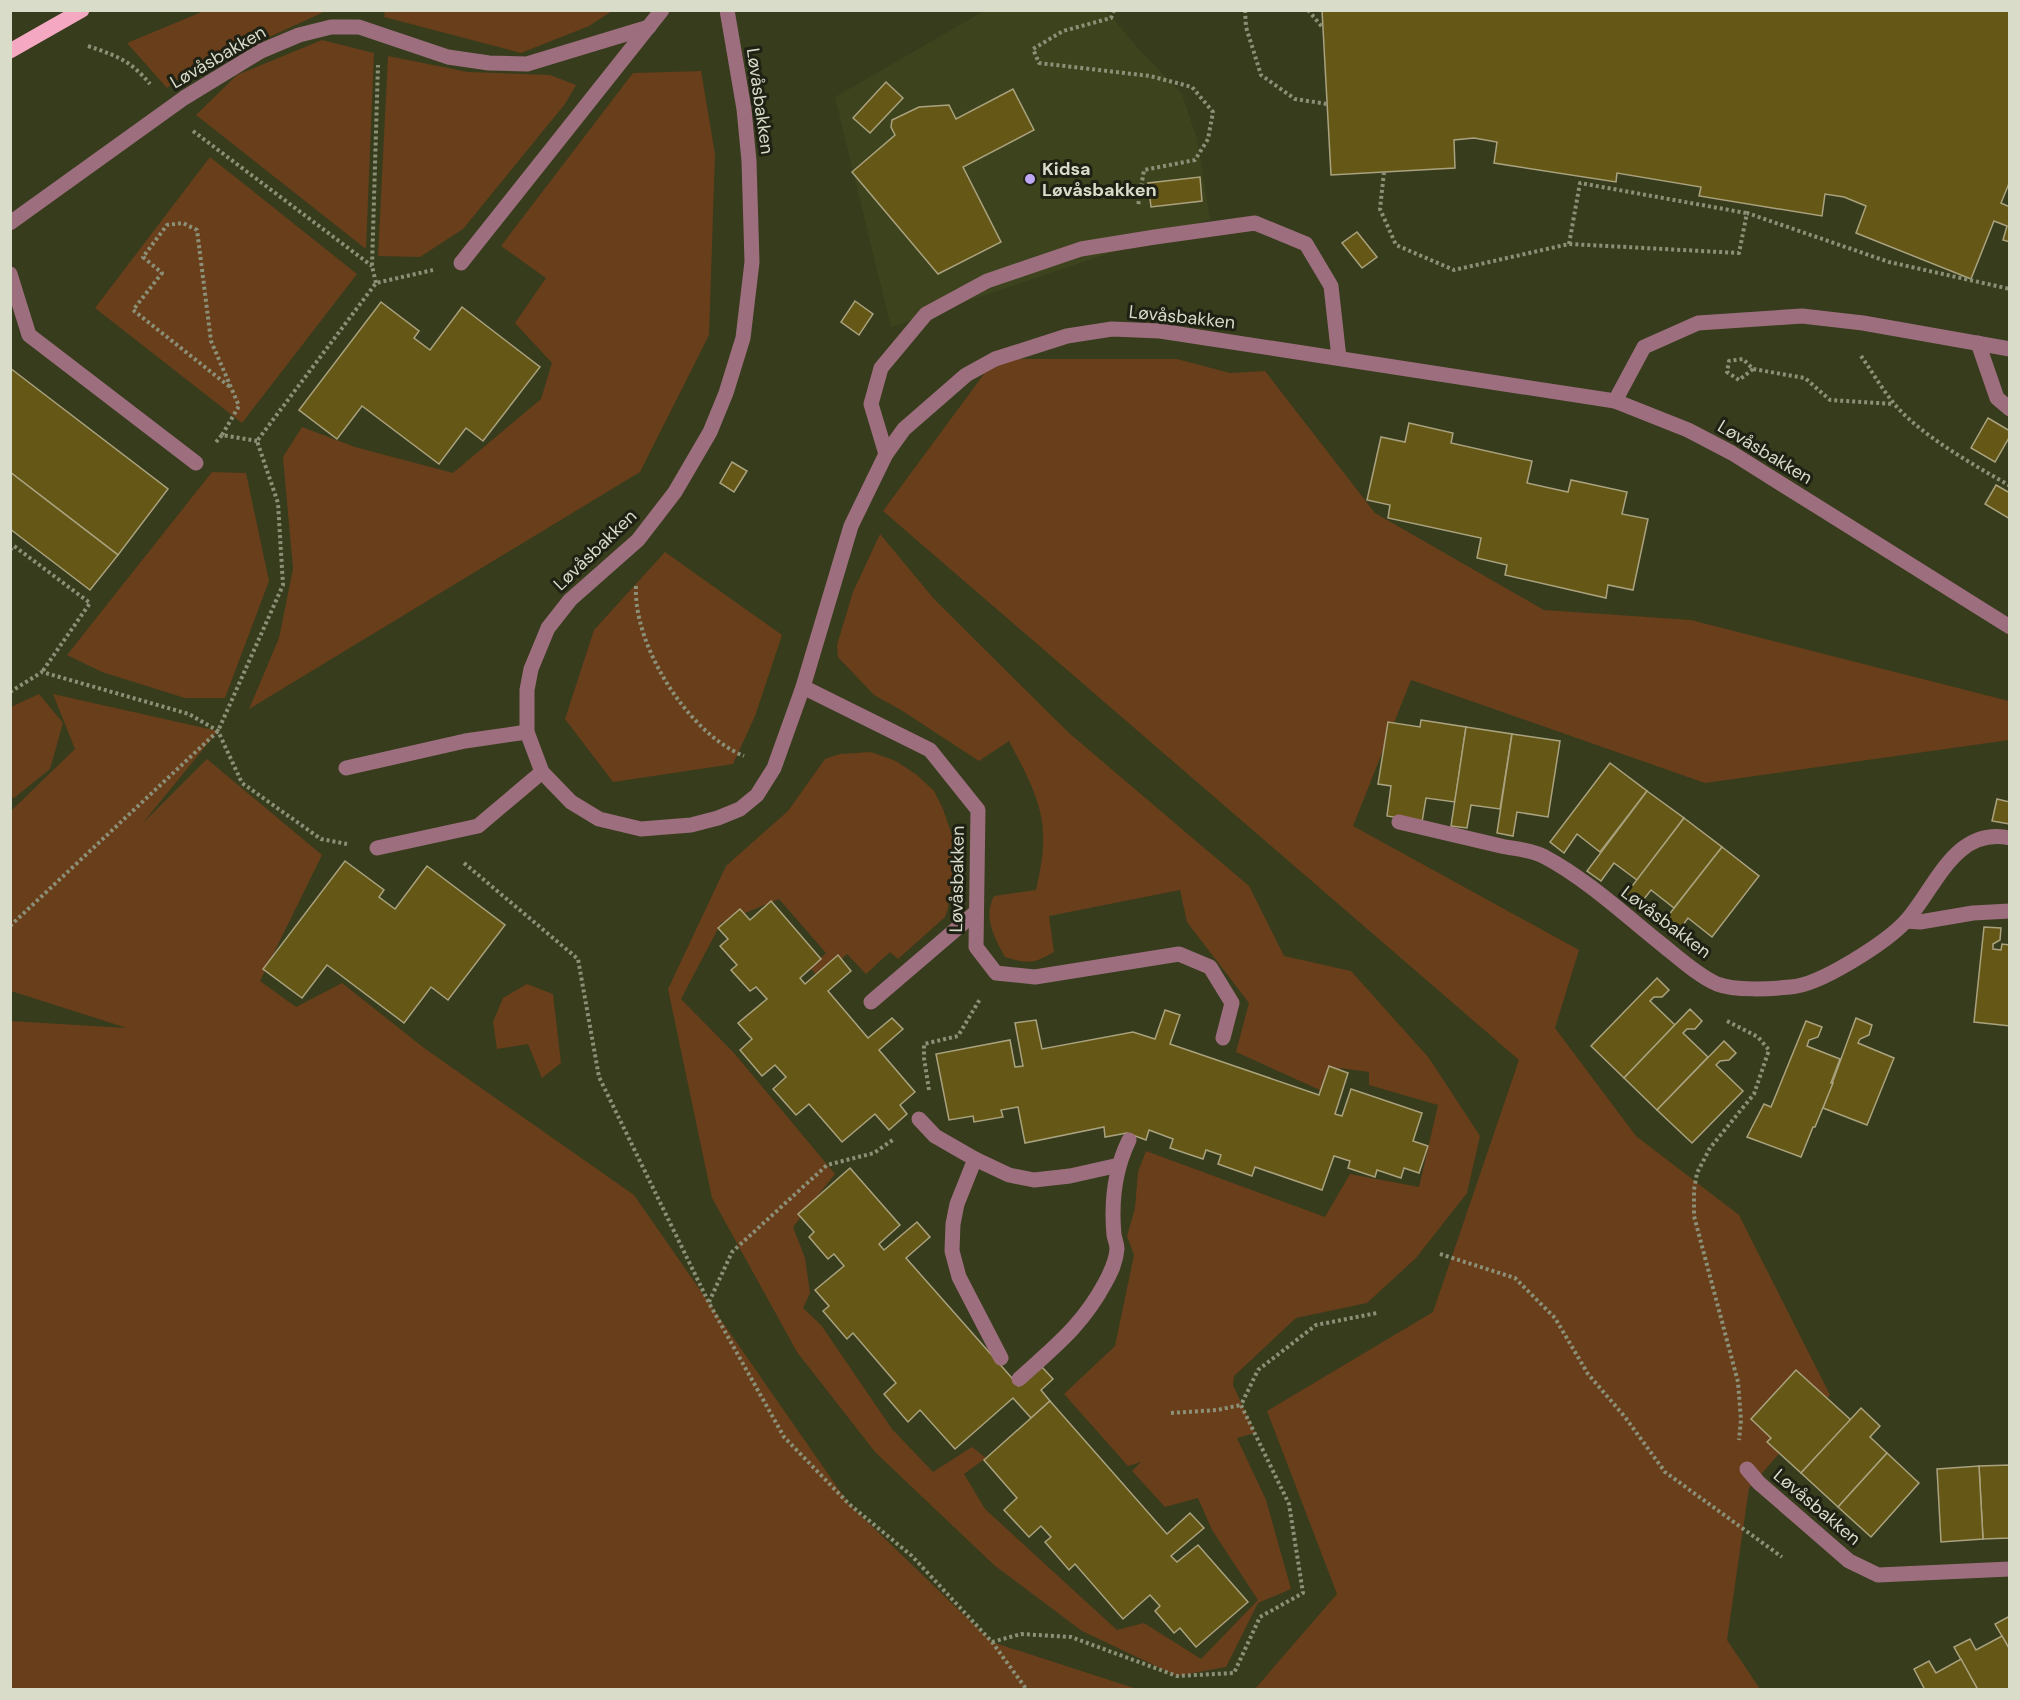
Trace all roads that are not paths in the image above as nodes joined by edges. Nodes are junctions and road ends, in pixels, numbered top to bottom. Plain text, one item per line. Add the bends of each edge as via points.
1 (82, 10) edge
2 (662, 10) edge
3 (727, 10) edge
4 (649, 27) junction
5 (10, 51) edge
6 (10, 223) edge
7 (461, 263) road end
8 (10, 273) edge
9 (1978, 343) junction
10 (2010, 349) edge
11 (1339, 358) junction
12 (1615, 401) junction
13 (2010, 409) edge
14 (886, 454) junction
15 (196, 463) dead end
16 (2010, 627) edge
17 (802, 687) junction
18 (527, 732) junction
19 (346, 768) dead end
20 (542, 772) junction
21 (1399, 822) dead end
22 (2010, 838) edge
23 (377, 848) road end
24 (2010, 910) edge
25 (975, 913) junction
26 (1906, 921) junction
27 (871, 1002) dead end
28 (1223, 1038) dead end
29 (919, 1119) road end
30 (1130, 1140) dead end
31 (975, 1159) junction
32 (1119, 1165) junction
33 (1001, 1358) dead end
34 (1019, 1379) dead end
35 (1747, 1469) road end
36 (2010, 1569) edge

1 - 5 main road
2 - 4 street
3 - 18 street, Løvåsbakken via 749,161 752,262 743,338 710,432 675,492 638,540 570,600 548,628 531,669
4 - 6 street, Løvåsbakken via 527,64 448,57 359,27 331,27 299,35 261,51 166,111
4 - 7 street
8 - 15 street via 29,335
9 - 10 street
9 - 12 street via 1802,316 1698,323 1644,347
9 - 13 street via 1997,398
11 - 12 street, Løvåsbakken
11 - 14 street, Løvåsbakken via 1160,331 1112,329 1067,336 994,359 966,375 904,429
11 - 14 street via 1331,286 1306,244 1255,223 1081,249 987,281 926,314 881,368 871,404
12 - 16 street, Løvåsbakken via 1688,430 1732,453
14 - 17 street, Løvåsbakken via 851,526
17 - 20 street, Løvåsbakken via 774,768 757,795 718,818 691,825 641,829 599,819 571,802
17 - 25 street, Løvåsbakken via 930,750 978,810
18 - 19 street via 465,741
18 - 20 street, Løvåsbakken
20 - 23 street via 478,826
21 - 26 street, Løvåsbakken via 1543,855 1719,985 1754,989 1794,987 1822,978
22 - 26 street, Løvåsbakken via 1975,840 1962,847
24 - 26 street
25 - 27 street
25 - 28 street, Løvåsbakken via 976,947 996,973 1035,977 1179,954 1210,967 1232,1002
29 - 31 street via 935,1136
30 - 32 street
31 - 32 street via 1010,1175 1034,1180
31 - 33 street via 957,1204 952,1251 959,1277
32 - 34 street via 1113,1268 1075,1329
35 - 36 street, Løvåsbakken via 1758,1483 1849,1561 1878,1575

